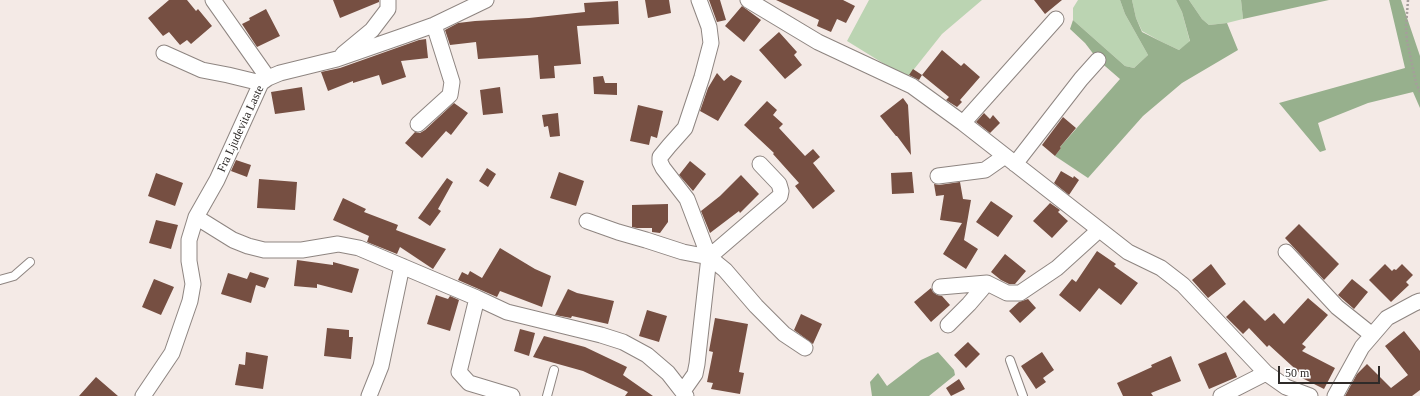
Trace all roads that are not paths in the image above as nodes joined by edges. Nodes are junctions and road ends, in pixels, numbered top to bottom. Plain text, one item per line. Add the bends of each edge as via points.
1 (214, 0) edge
2 (388, 0) edge
3 (699, 0) edge
4 (748, 0) edge
5 (482, 1) edge
6 (1056, 19) dead end
7 (434, 25) junction
8 (164, 53) dead end
9 (337, 59) junction
10 (1098, 60) dead end
11 (265, 81) junction
12 (963, 123) junction
13 (418, 124) dead end
14 (1010, 160) junction
15 (760, 164) dead end
16 (938, 176) dead end
17 (196, 217) junction
18 (587, 220) dead end
19 (1099, 230) junction
20 (1286, 252) dead end
21 (709, 257) junction
22 (30, 262) dead end
23 (402, 266) junction
24 (0, 280) edge
25 (987, 283) junction
26 (940, 287) dead end
27 (477, 298) junction
28 (1420, 301) edge
29 (948, 325) dead end
30 (1372, 335) junction
31 (805, 348) dead end
32 (1010, 360) dead end
33 (554, 370) dead end
34 (1266, 373) junction
35 (685, 393) edge
36 (143, 396) edge
37 (369, 396) edge
38 (512, 396) edge
39 (546, 396) edge
40 (1023, 396) edge
41 (1221, 396) edge
42 (1310, 396) edge
43 (1335, 396) edge

1 - 11 street
2 - 9 street via 388,8 372,30
3 - 21 street via 711,43 685,128 660,157 660,162 687,199
4 - 12 street via 818,42 912,86
5 - 7 street, Fra Ljudevita Laste
6 - 12 street
7 - 9 street, Fra Ljudevita Laste
7 - 13 street via 452,82 450,95
8 - 11 street via 202,70
9 - 11 street, Fra Ljudevita Laste via 280,73
10 - 14 street
11 - 17 street, Fra Ljudevita Laste
12 - 14 street
14 - 16 street via 985,170
14 - 19 street
15 - 21 street via 779,184 780,196
17 - 23 street via 233,240 259,249 302,250 338,244 359,248
17 - 36 street, Fra Ljudevita Laste via 189,240 193,284 190,301 172,354
18 - 21 street via 618,232
19 - 25 street via 1057,268 1020,293 1007,292
19 - 34 street via 1128,252 1161,268 1183,285
20 - 30 street via 1337,306
21 - 31 street via 725,270 784,334
21 - 35 street via 697,364
22 - 24 lane via 14,276
23 - 27 street
23 - 37 street via 381,366
25 - 26 street
25 - 29 street
27 - 35 street via 507,312 623,342 647,355 668,373
27 - 38 street via 459,372 469,383
28 - 30 street via 1387,318
30 - 43 street via 1362,347
32 - 40 lane
33 - 39 lane
34 - 41 street
34 - 42 street via 1286,387

